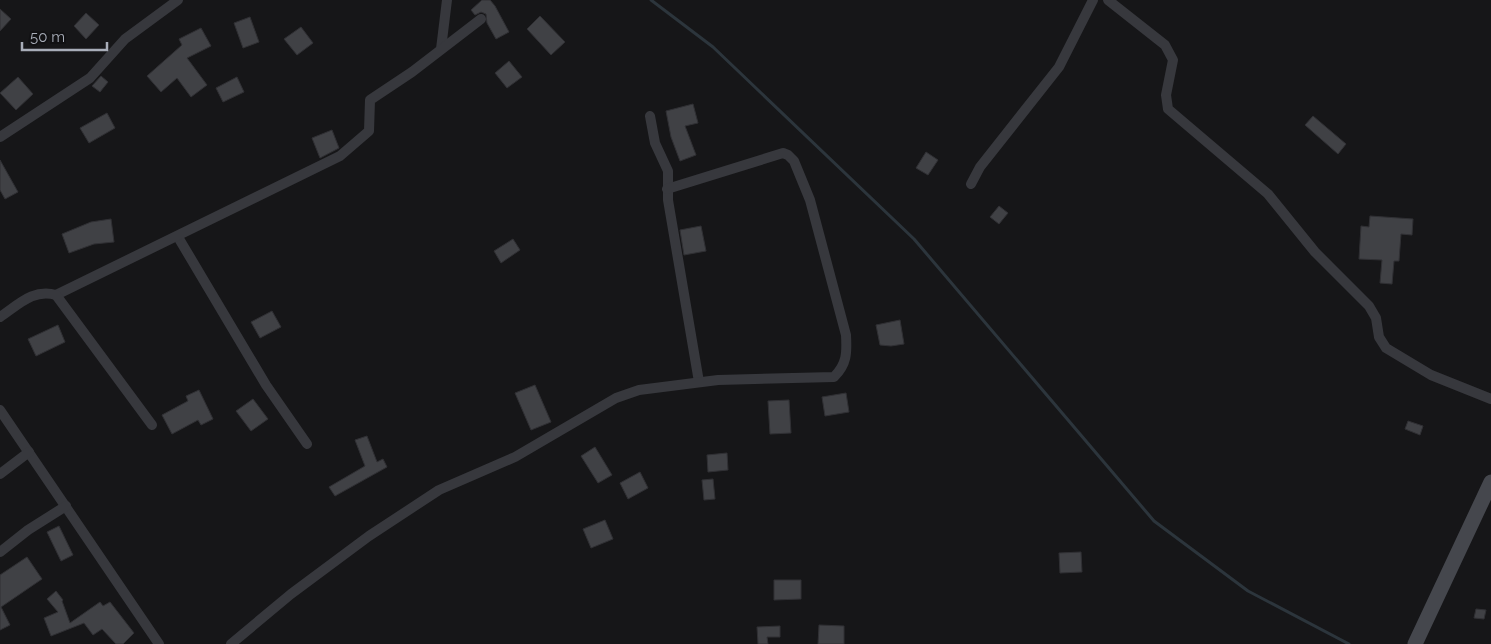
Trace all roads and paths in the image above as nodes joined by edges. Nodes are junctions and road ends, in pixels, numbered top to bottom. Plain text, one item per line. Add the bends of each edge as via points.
1 (178, 0) edge
2 (446, 0) edge
3 (1093, 0) edge
4 (1108, 0) edge
5 (481, 19) dead end
6 (441, 49) junction
7 (650, 116) dead end
8 (0, 137) edge
9 (971, 184) dead end
10 (667, 189) junction
11 (178, 237) junction
12 (56, 295) junction
13 (0, 317) edge
14 (699, 382) junction
15 (1491, 399) edge
16 (0, 410) edge
17 (152, 425) dead end
18 (307, 444) dead end
19 (29, 452) junction
20 (0, 474) edge
21 (1491, 482) edge
22 (66, 506) junction
23 (0, 552) edge
24 (159, 644) edge
25 (231, 644) edge
26 (1415, 644) edge

1 - 8 street via 125,39 90,78
2 - 6 street
3 - 9 street via 1059,67 980,167
4 - 15 street via 1165,45 1173,60 1166,95 1168,109 1268,194 1315,252 1369,306 1386,348 1431,375
5 - 6 street
6 - 11 street via 370,100 369,130 340,156
7 - 10 street via 655,143 668,171
10 - 14 street
10 - 14 street via 747,163 783,153 788,155 794,161 810,200 846,335 847,355 841,371 834,377
11 - 12 street
11 - 18 street via 266,385
12 - 13 street via 36,293
12 - 17 street
14 - 25 street via 639,390 616,398 515,457 440,490 306,582
16 - 19 street
19 - 20 street
19 - 22 street
21 - 26 main road
22 - 23 street
22 - 24 street

